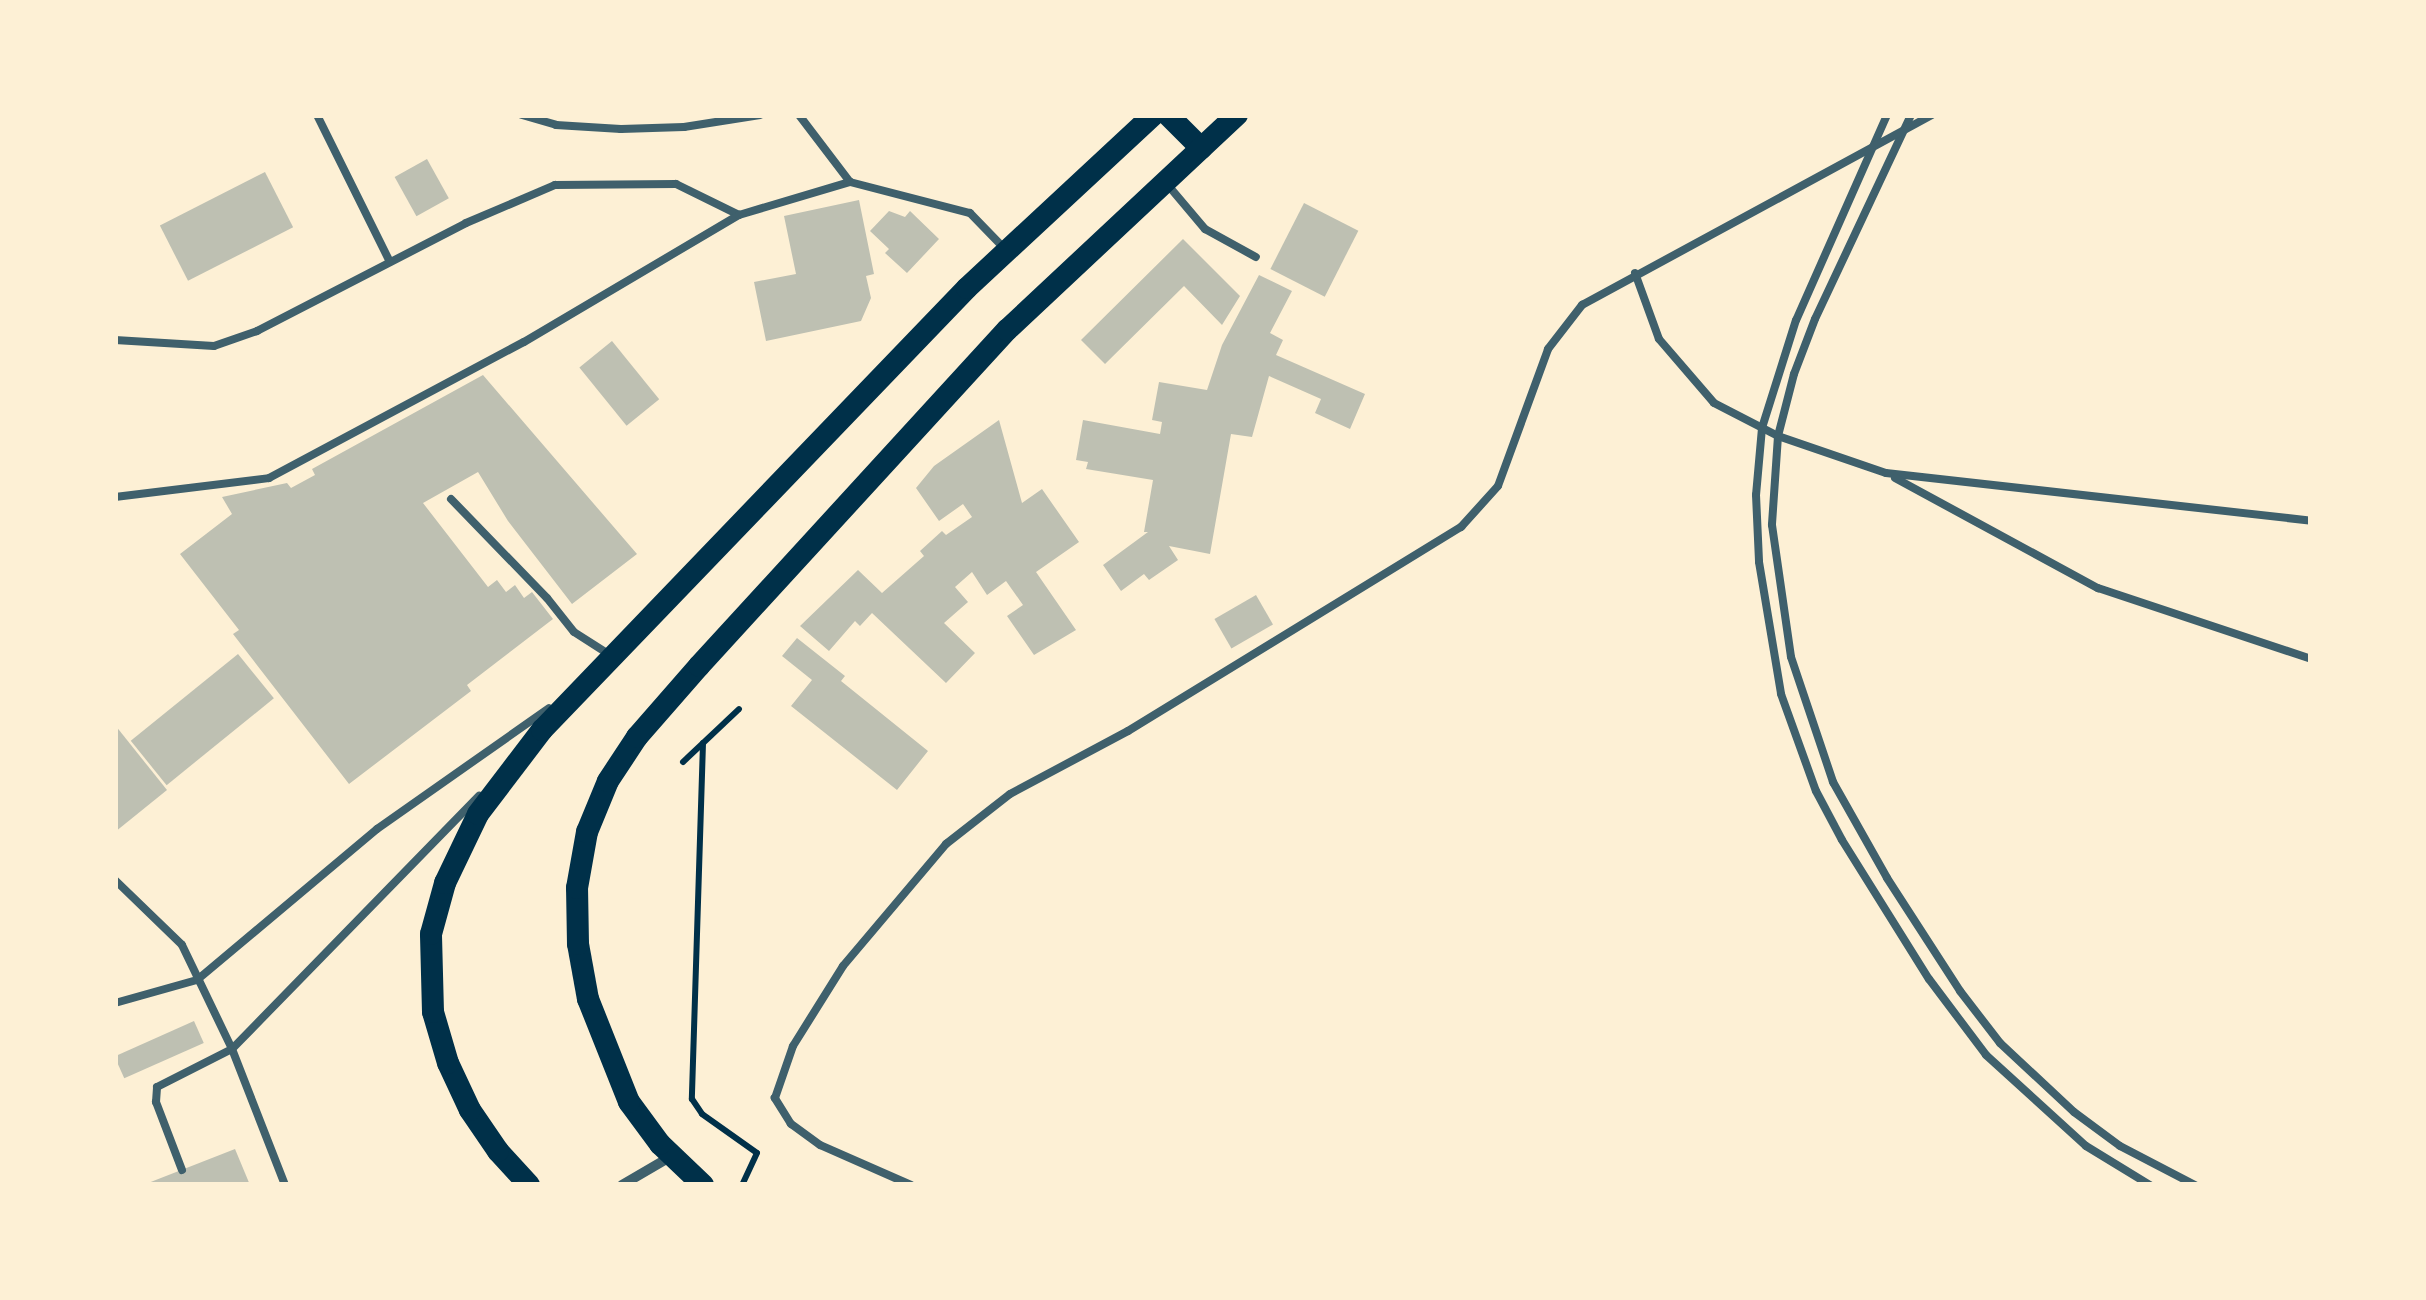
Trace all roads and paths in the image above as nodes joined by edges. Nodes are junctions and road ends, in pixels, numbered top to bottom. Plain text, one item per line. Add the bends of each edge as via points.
1 (317, 115) edge
2 (522, 115) edge
3 (760, 115) edge
4 (799, 115) edge
5 (1153, 115) edge
6 (1168, 115) edge
7 (1237, 115) edge
8 (1887, 115) edge
9 (1911, 115) edge
10 (1932, 115) edge
11 (1905, 130) junction
12 (1201, 148) junction
13 (1872, 148) junction
14 (1164, 180) junction
15 (850, 182) junction
16 (738, 215) junction
17 (1006, 251) junction
18 (1256, 257) dead end
19 (390, 262) junction
20 (1635, 272) junction
21 (115, 340) edge
22 (1762, 428) junction
23 (1778, 436) junction
24 (1886, 474) junction
25 (115, 497) edge
26 (451, 499) dead end
27 (2311, 521) edge
28 (614, 657) junction
29 (2311, 659) edge
30 (596, 675) junction
31 (739, 709) dead end
32 (702, 743) junction
33 (524, 750) junction
34 (683, 762) dead end
35 (115, 880) edge
36 (197, 980) junction
37 (115, 1003) edge
38 (232, 1049) junction
39 (671, 1156) junction
40 (182, 1170) dead end
41 (286, 1185) edge
42 (530, 1185) edge
43 (622, 1185) edge
44 (702, 1185) edge
45 (742, 1185) edge
46 (912, 1185) edge
47 (2150, 1185) edge
48 (2195, 1185) edge

1 - 19 lane
2 - 3 lane via 556,125 621,129
4 - 15 lane
5 - 17 main road
6 - 12 main road
7 - 12 main road
8 - 13 lane
9 - 11 lane
10 - 11 lane
11 - 13 lane
11 - 23 lane via 1815,320
12 - 14 main road
13 - 20 lane
13 - 22 lane via 1796,320
14 - 18 lane via 1206,229
14 - 39 main road via 994,345 699,666 608,780 579,868 584,981 620,1086
15 - 16 lane
15 - 17 lane via 970,213
16 - 19 lane via 676,184 555,185
16 - 25 lane via 524,342 270,478
17 - 28 main road
19 - 21 lane via 258,331 214,346
20 - 22 lane via 1659,338 1714,403
20 - 46 lane via 1563,325 1548,348 1498,486 1476,514 1128,732 1010,794 946,844 843,966 793,1046 775,1098 791,1124 820,1145
22 - 23 lane
22 - 47 lane via 1756,494 1769,638 1816,791 1900,934 1986,1055 2086,1146
23 - 24 lane
23 - 48 lane via 1771,510 1786,635 1814,733 1859,832 1944,969 2000,1043 2096,1130
24 - 27 lane
24 - 29 lane via 2098,588
26 - 28 lane via 574,632
28 - 30 main road
30 - 33 main road
30 - 36 lane via 377,829
31 - 32 path
32 - 34 path
32 - 45 path via 692,1100 757,1153
33 - 38 lane
33 - 42 main road via 454,859 429,960 439,1038 458,1087 482,1131
35 - 36 lane via 182,944
36 - 37 lane
36 - 38 lane
38 - 40 lane via 157,1087 156,1102
38 - 41 lane
39 - 43 street
39 - 44 main road

